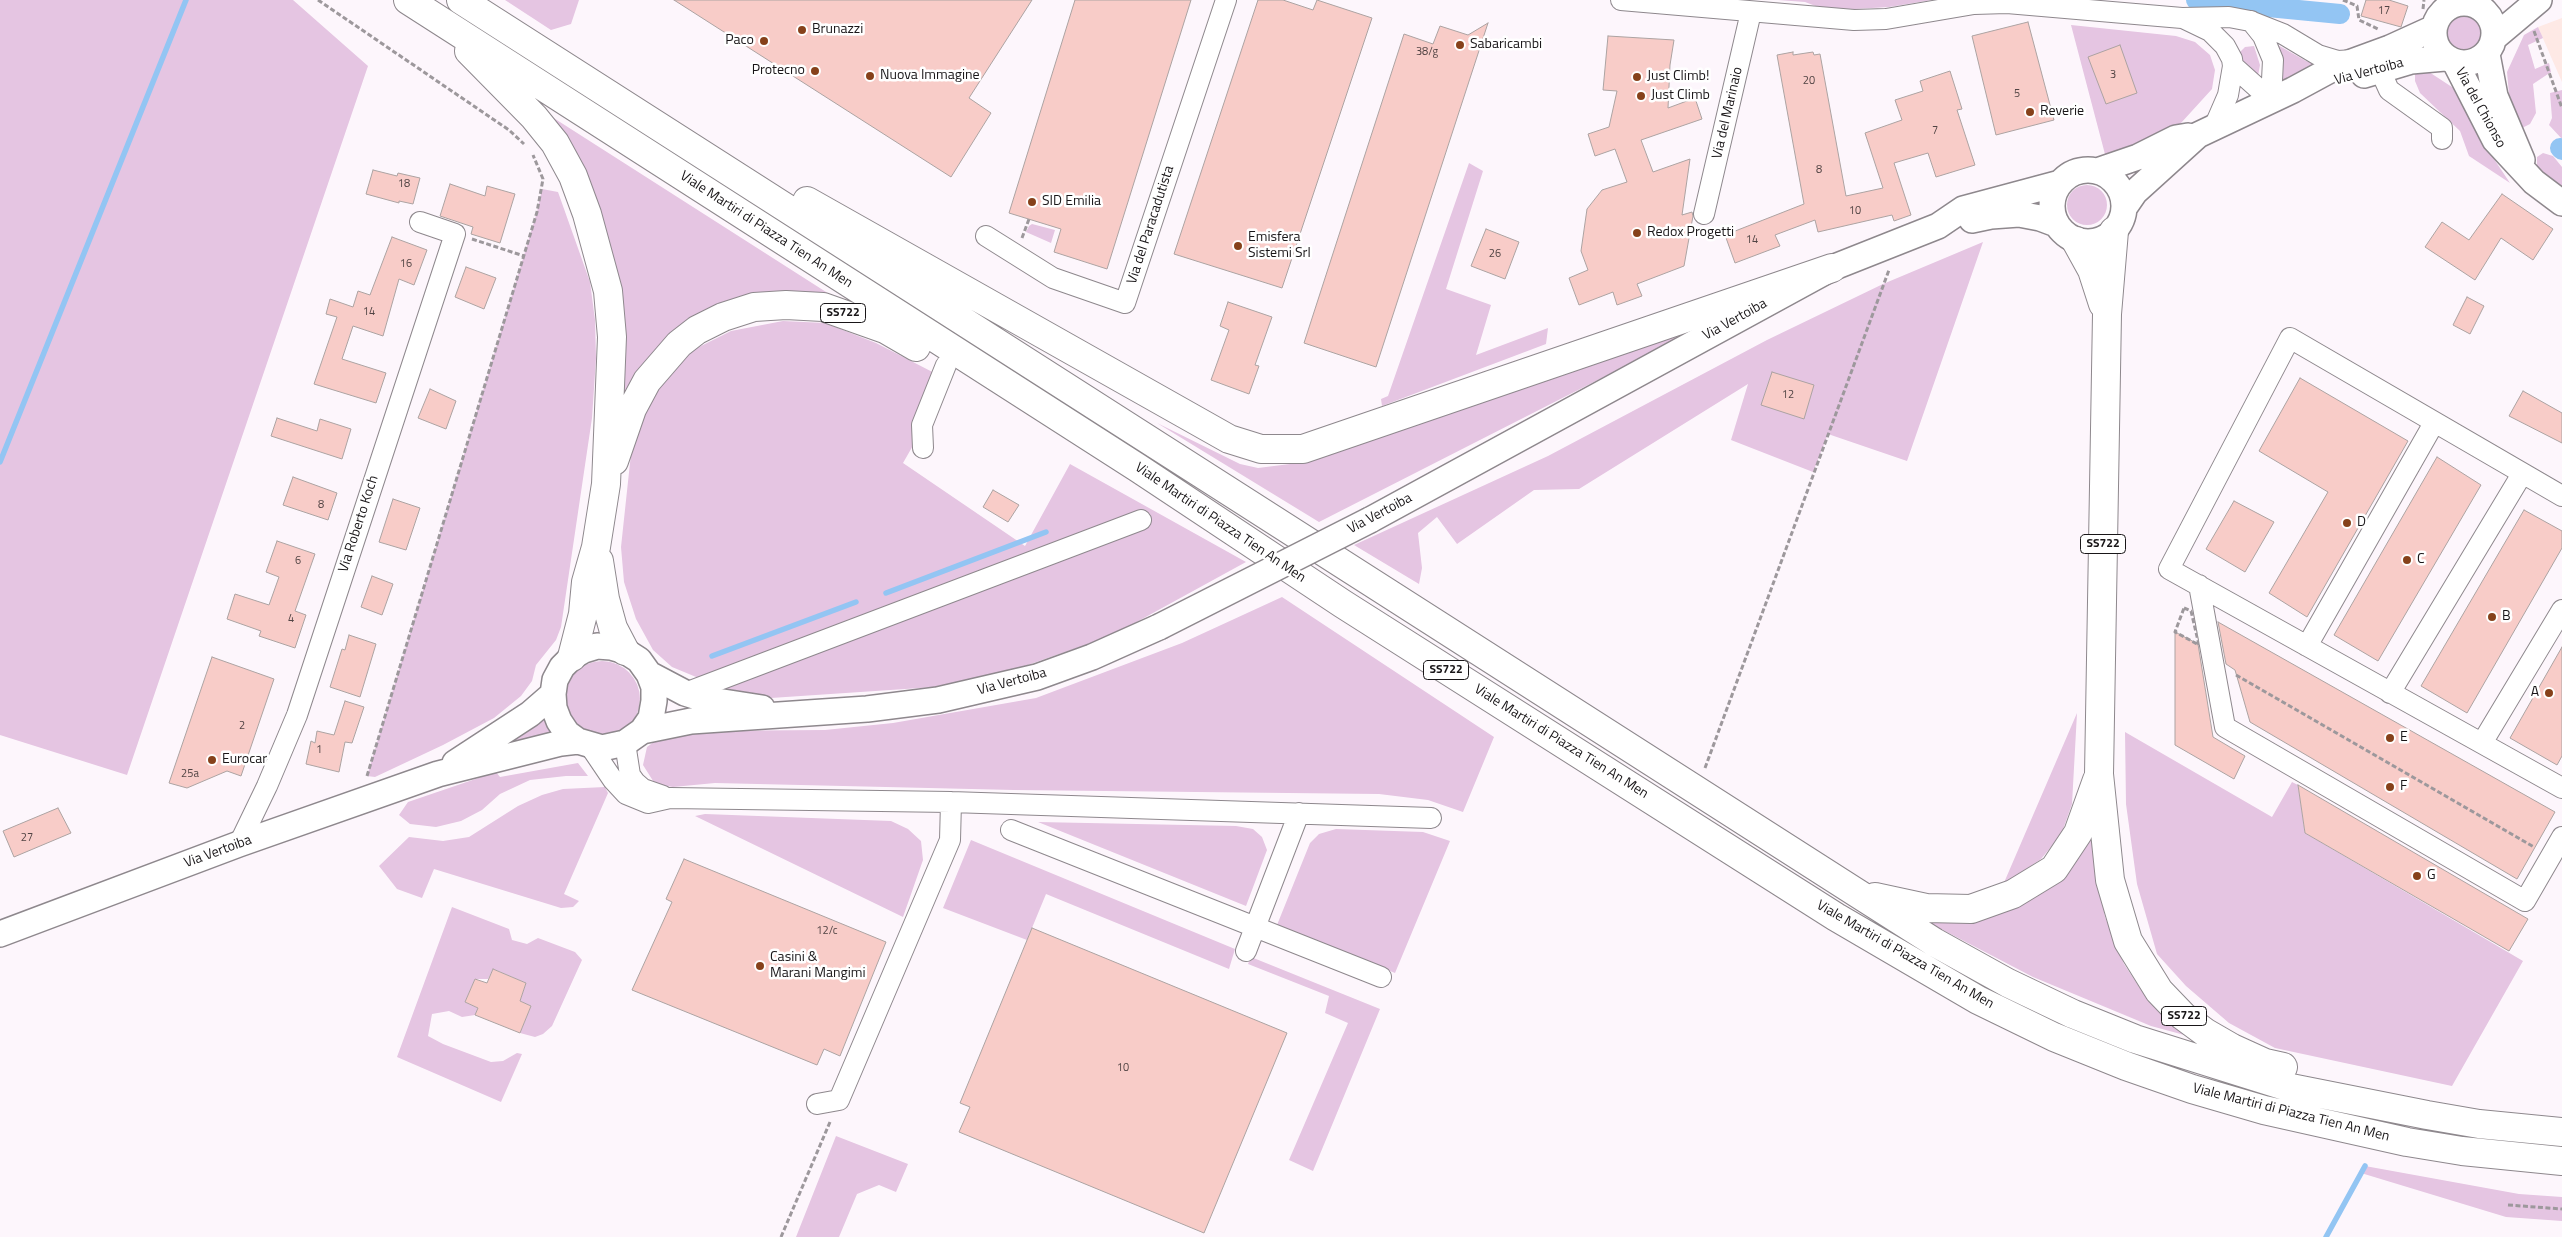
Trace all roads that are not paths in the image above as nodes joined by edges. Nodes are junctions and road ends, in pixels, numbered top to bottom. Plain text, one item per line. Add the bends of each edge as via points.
1 (408, 0) edge
2 (461, 0) edge
3 (1226, 0) edge
4 (1622, 0) edge
5 (2533, 4) edge
6 (2483, 9) junction
7 (1751, 12) junction
8 (2182, 18) junction
9 (2250, 21) junction
10 (445, 24) junction
11 (2434, 28) junction
12 (2491, 45) junction
13 (2230, 58) junction
14 (2356, 60) junction
15 (2450, 60) junction
16 (2380, 70) junction
17 (2282, 95) junction
18 (2206, 130) junction
19 (2442, 138) dead end
20 (678, 139) junction
21 (2097, 172) junction
22 (2527, 174) junction
23 (2060, 183) junction
24 (2562, 203) edge
25 (1704, 214) dead end
26 (2119, 220) junction
27 (420, 222) dead end
28 (1938, 226) junction
29 (2066, 233) junction
30 (986, 236) dead end
31 (1832, 268) junction
32 (2107, 314) junction
33 (946, 365) junction
34 (2434, 422) junction
35 (923, 448) dead end
36 (1138, 468) junction
37 (2522, 474) junction
38 (606, 484) junction
39 (2562, 496) edge
40 (1141, 520) dead end
41 (596, 547) junction
42 (2199, 585) junction
43 (2562, 610) edge
44 (2307, 646) junction
45 (625, 651) junction
46 (572, 657) junction
47 (649, 674) junction
48 (685, 693) junction
49 (2390, 693) junction
50 (552, 694) junction
51 (792, 713) junction
52 (634, 737) junction
53 (584, 744) junction
54 (2482, 744) junction
55 (438, 774) junction
56 (2099, 774) junction
57 (2562, 788) edge
58 (670, 798) junction
59 (951, 802) junction
60 (1299, 813) junction
61 (1431, 818) dead end
62 (1011, 830) dead end
63 (2562, 837) edge
64 (239, 844) junction
65 (1857, 893) junction
66 (1256, 927) junction
67 (0, 934) edge
68 (1246, 951) dead end
69 (1381, 977) dead end
70 (817, 1104) dead end
71 (2427, 1116) junction
72 (2562, 1132) edge
73 (2562, 1161) edge

1 - 10 highway, Viale Martiri di Piazza Tien An Men / SS722
2 - 20 highway, Viale Martiri di Piazza Tien An Men / SS722
3 - 30 street, Via del Paracadutista via 1125,303 1053,278
4 - 7 street
5 - 6 main road
5 - 12 main road
6 - 11 main road via 2467,3 2450,6 2437,19
6 - 12 main road via 2493,21
7 - 8 street via 1854,20 1886,19 1974,4 2007,3
7 - 25 street, Via del Marinaio
8 - 9 street via 2212,16
8 - 13 street via 2210,31
9 - 13 street
9 - 14 street via 2282,34 2318,55
9 - 17 street via 2263,36
10 - 36 highway, Viale Martiri di Piazza Tien An Men / SS722
10 - 38 highway, SS722 via 534,117 555,144 573,176 587,214 611,313
11 - 14 main road, Via Vertoiba
11 - 15 main road via 2436,43
12 - 15 main road via 2472,63
12 - 22 main road, Via del Chionso via 2495,96
13 - 17 street
13 - 18 street via 2228,96
14 - 17 main road, Via Vertoiba
15 - 16 main road, Via Vertoiba via 2411,61
15 - 22 main road, Via del Chionso via 2495,140
16 - 17 main road, Via Vertoiba
16 - 19 street via 2389,90 2442,128
17 - 18 main road, Via Vertoiba
18 - 21 main road, Via Vertoiba via 2176,138
18 - 26 main road, Via Vertoiba via 2135,192
20 - 31 highway via 787,190 1228,439 1261,449 1303,449
20 - 65 highway, Viale Martiri di Piazza Tien An Men / SS722
21 - 23 main road, Via Vertoiba via 2077,172
21 - 26 main road via 2117,185 2122,196
22 - 24 main road, Via del Chionso
23 - 28 main road, Via Vertoiba via 1963,209
23 - 29 main road via 2054,193 2052,214
26 - 29 main road, Via Vertoiba via 2097,241
26 - 32 highway, SS722
27 - 64 street, Via Roberto Koch via 455,234 297,715
28 - 29 main road, Via Vertoiba via 2019,214 2040,218
28 - 31 main road, Via Vertoiba
29 - 32 highway, SS722 via 2092,270
31 - 51 main road, Via Vertoiba, bridge via 1370,520 1159,627 1092,657 1004,686 902,705
32 - 56 highway, SS722
33 - 35 street via 922,425
33 - 36 highway, SS722 via 1058,436
33 - 38 highway, SS722 via 886,329 823,307 786,304 754,307 724,317 697,330 679,344 646,380
34 - 37 street
34 - 42 street via 2290,338 2170,569
34 - 44 street
36 - 73 highway, Viale Martiri di Piazza Tien An Men / SS722 via 1343,604 1836,917 1978,1000 2054,1037 2192,1089 2282,1114 2407,1142
37 - 39 street
37 - 49 street
38 - 41 highway, SS722
40 - 48 street
41 - 45 highway, SS722 via 604,599 613,628
41 - 46 highway, SS722
42 - 44 street
42 - 63 street via 2225,727 2525,901
43 - 54 street
44 - 49 street
45 - 46 main road, Via Vertoiba via 597,646
45 - 47 main road, Via Vertoiba via 639,660
46 - 50 main road, Via Vertoiba via 562,667
47 - 48 main road, Via Vertoiba
47 - 52 main road via 654,687 651,718
48 - 51 main road, Via Vertoiba
49 - 54 street
50 - 53 main road via 559,721 567,732
50 - 55 main road, Via Vertoiba via 530,714
51 - 52 main road, Via Vertoiba via 691,721
52 - 53 main road, Via Vertoiba via 614,747
52 - 58 street via 630,775 643,789
53 - 55 main road, Via Vertoiba via 526,751
53 - 58 street via 626,794 648,803
54 - 57 street
55 - 64 main road, Via Vertoiba
56 - 65 highway, SS722 via 2078,833 2054,869 2013,894 1971,909 1926,908
56 - 71 highway, SS722 via 2110,880 2118,911 2128,941 2159,991 2183,1016 2232,1048 2265,1063 2316,1076
58 - 59 street
59 - 60 street
59 - 70 street via 950,840 839,1100
60 - 61 street
60 - 66 street
62 - 66 street
64 - 67 main road, Via Vertoiba
65 - 71 highway, Viale Martiri di Piazza Tien An Men / SS722 via 1934,942 2008,983 2135,1039 2291,1088
66 - 68 street
66 - 69 street
71 - 72 highway, Viale Martiri di Piazza Tien An Men / SS722

